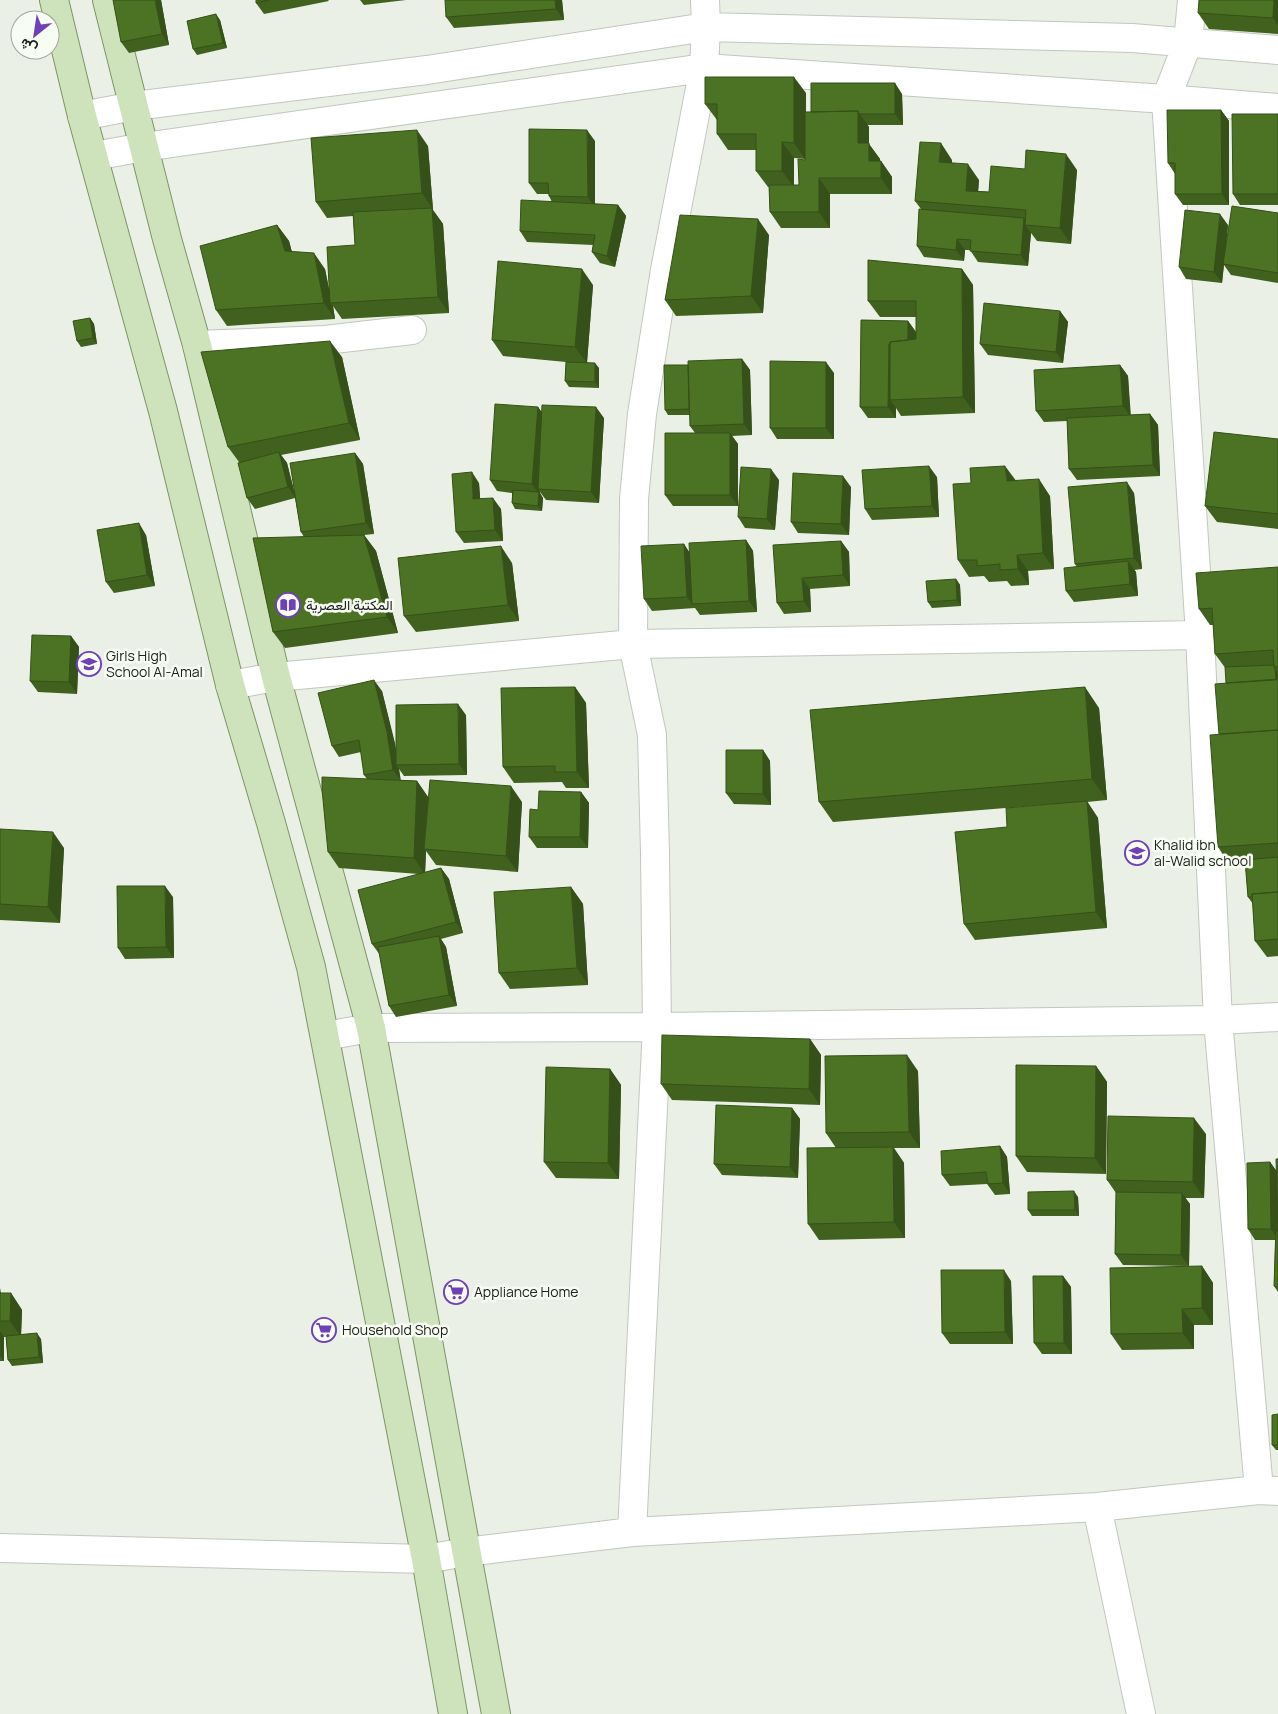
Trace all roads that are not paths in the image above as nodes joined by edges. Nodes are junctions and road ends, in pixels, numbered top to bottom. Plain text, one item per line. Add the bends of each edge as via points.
1 (54, 0) edge
2 (107, 0) edge
3 (705, 0) edge
4 (1192, 0) edge
5 (706, 27) junction
6 (1188, 42) junction
7 (1278, 50) edge
8 (704, 68) junction
9 (1166, 98) junction
10 (134, 106) junction
11 (1278, 108) edge
12 (82, 116) junction
13 (144, 147) junction
14 (94, 156) junction
15 (412, 330) dead end
16 (197, 345) junction
17 (1200, 635) junction
18 (634, 644) junction
19 (276, 677) junction
20 (230, 685) junction
21 (1278, 1017) edge
22 (1218, 1020) junction
23 (657, 1027) junction
24 (371, 1028) junction
25 (325, 1036) junction
26 (1269, 1490) edge
27 (1097, 1507) junction
28 (632, 1532) junction
29 (0, 1548) edge
30 (466, 1552) junction
31 (426, 1558) junction
32 (453, 1714) edge
33 (496, 1714) edge
34 (1140, 1714) edge

1 - 12 main road
2 - 10 main road
3 - 5 street
4 - 6 street
5 - 6 street
5 - 8 street
5 - 10 street via 427,70
6 - 7 street
6 - 9 street
8 - 9 street
8 - 13 street
8 - 18 street via 665,270 642,414 634,499
9 - 11 street
9 - 17 street
10 - 12 street
10 - 13 main road
12 - 14 main road
13 - 14 street
13 - 16 main road
14 - 20 main road via 163,411
15 - 16 street via 325,340
16 - 19 main road
17 - 18 street
17 - 22 street
18 - 19 street
18 - 23 street via 652,735
19 - 20 street
19 - 24 main road
20 - 25 main road via 308,957
21 - 22 street
22 - 23 street
22 - 26 street
23 - 24 street
23 - 28 street
24 - 25 street
24 - 30 main road
25 - 31 main road
26 - 27 street
27 - 28 street
27 - 34 street
28 - 30 street
29 - 31 street
30 - 31 street
30 - 33 main road
31 - 32 main road

